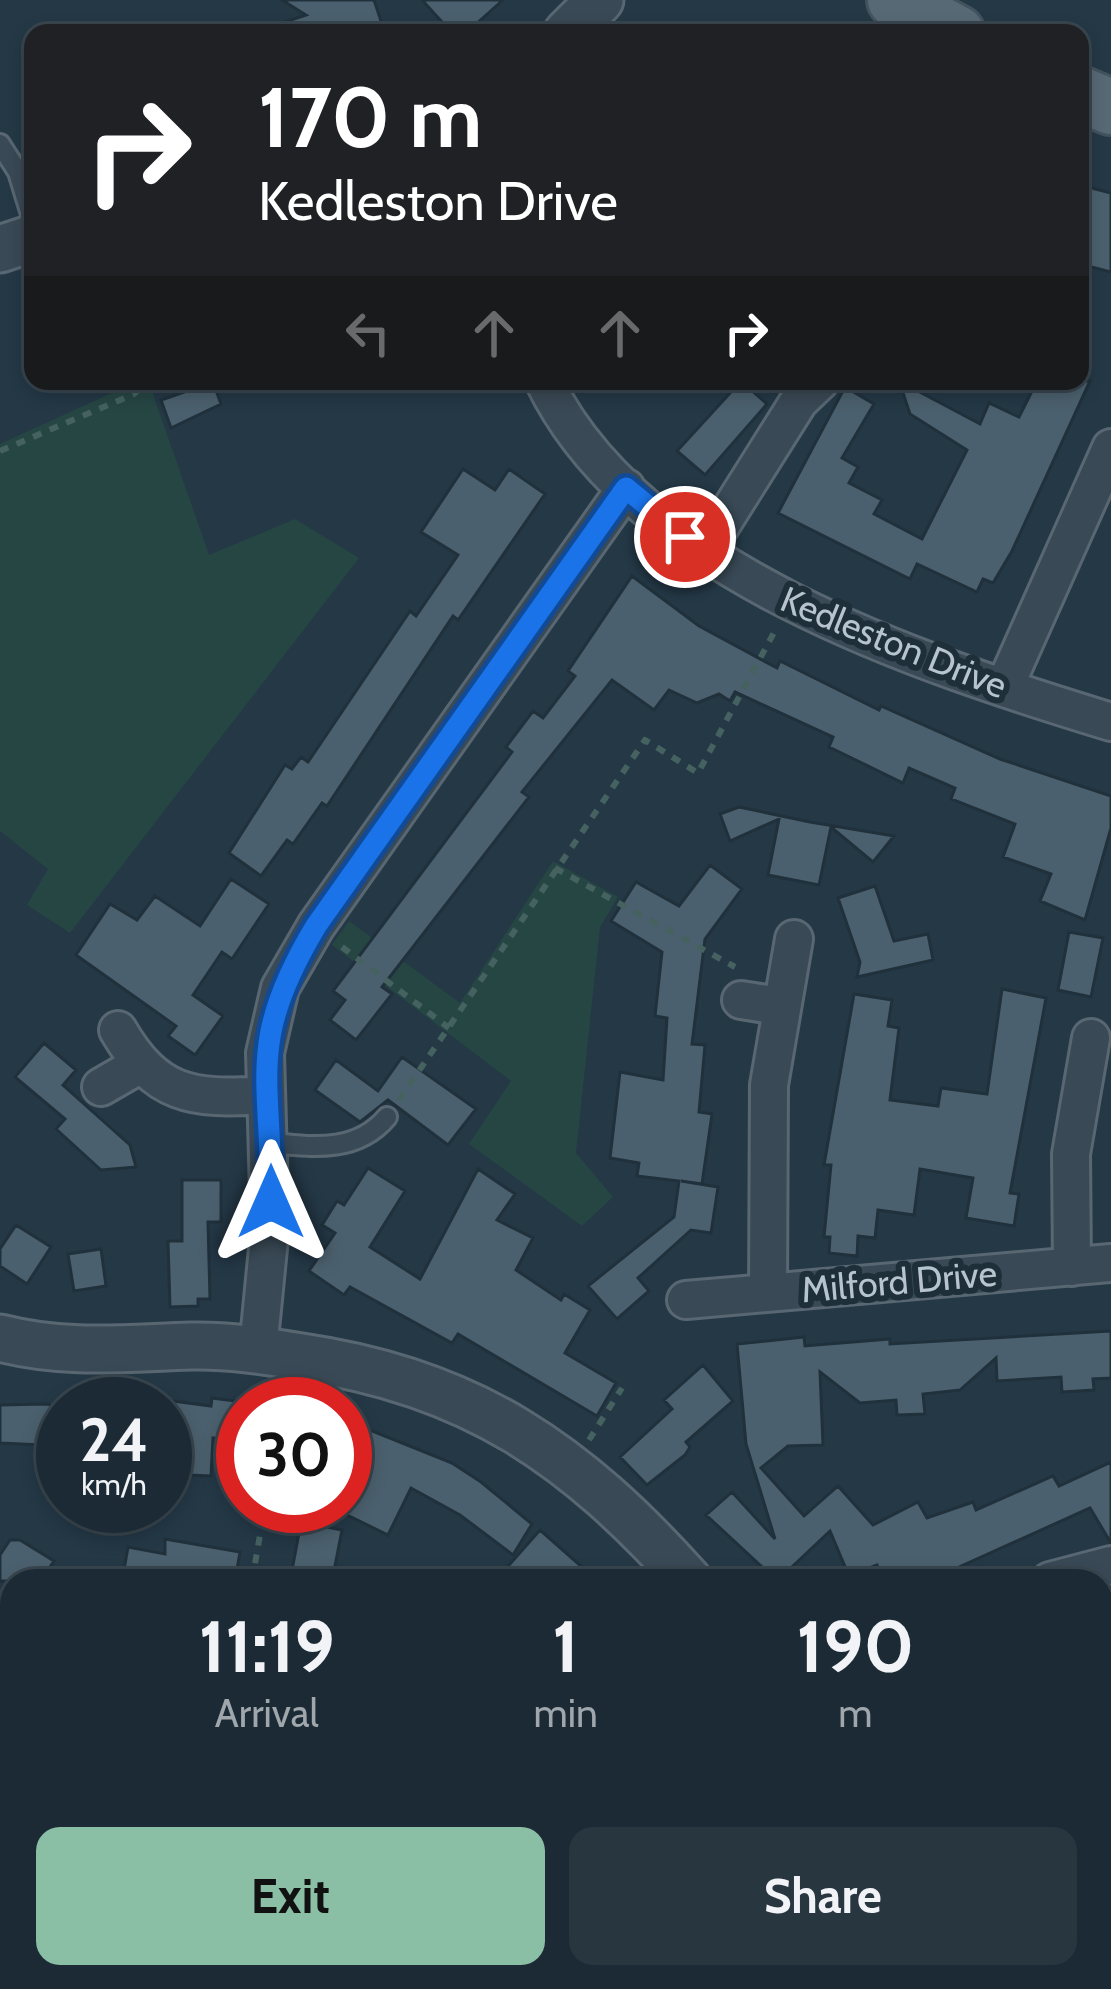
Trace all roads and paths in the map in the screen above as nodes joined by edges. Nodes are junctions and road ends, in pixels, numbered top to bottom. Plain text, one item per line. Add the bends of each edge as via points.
1 (600, 0) edge
2 (895, 0) edge
3 (576, 24) edge
4 (940, 24) edge
5 (0, 144) edge
6 (24, 192) edge
7 (138, 390) edge
8 (549, 390) edge
9 (805, 390) edge
10 (1110, 450) edge
11 (0, 451) edge
12 (626, 488) junction
13 (704, 551) junction
14 (790, 603) junction
15 (1004, 688) junction
16 (1111, 722) edge
17 (555, 868) junction
18 (316, 926) junction
19 (794, 939) dead end
20 (741, 1000) joint
21 (779, 1006) junction
22 (449, 1028) junction
23 (118, 1030) dead end
24 (1091, 1038) dead end
25 (139, 1065) junction
26 (100, 1087) dead end
27 (263, 1095) junction
28 (1095, 1100) edge
29 (387, 1118) joint
30 (271, 1143) junction
31 (1111, 1263) edge
32 (1072, 1267) junction
33 (768, 1292) junction
34 (686, 1300) dead end
35 (0, 1338) edge
36 (258, 1350) junction
37 (622, 1388) dead end
38 (571, 1468) junction
39 (260, 1533) edge
40 (253, 1569) edge
41 (676, 1569) edge

1 - 3 street
2 - 4 main road
5 - 6 lane
7 - 11 path
8 - 12 street, Kedleston Drive via 581,442
9 - 13 street
10 - 15 street
12 - 13 street, Kedleston Drive
12 - 18 street
13 - 14 street, Kedleston Drive
14 - 15 street, Kedleston Drive
14 - 17 path via 698,773 645,740
15 - 16 street, Kedleston Drive
17 - 20 path via 735,964 731,998
17 - 22 path
18 - 22 path
18 - 27 street via 271,1016
19 - 21 street
20 - 21 street
21 - 33 street via 766,1163
22 - 29 path
23 - 25 street
24 - 28 street
25 - 26 street
25 - 27 street via 187,1092
27 - 30 street
28 - 32 street via 1071,1154
29 - 30 lane via 375,1132 340,1145
30 - 36 street
31 - 32 street, Milford Drive
32 - 33 street, Milford Drive
33 - 34 street, Milford Drive
35 - 36 street via 62,1352
36 - 38 street via 373,1367 432,1385
37 - 38 path
38 - 41 street
39 - 40 path

